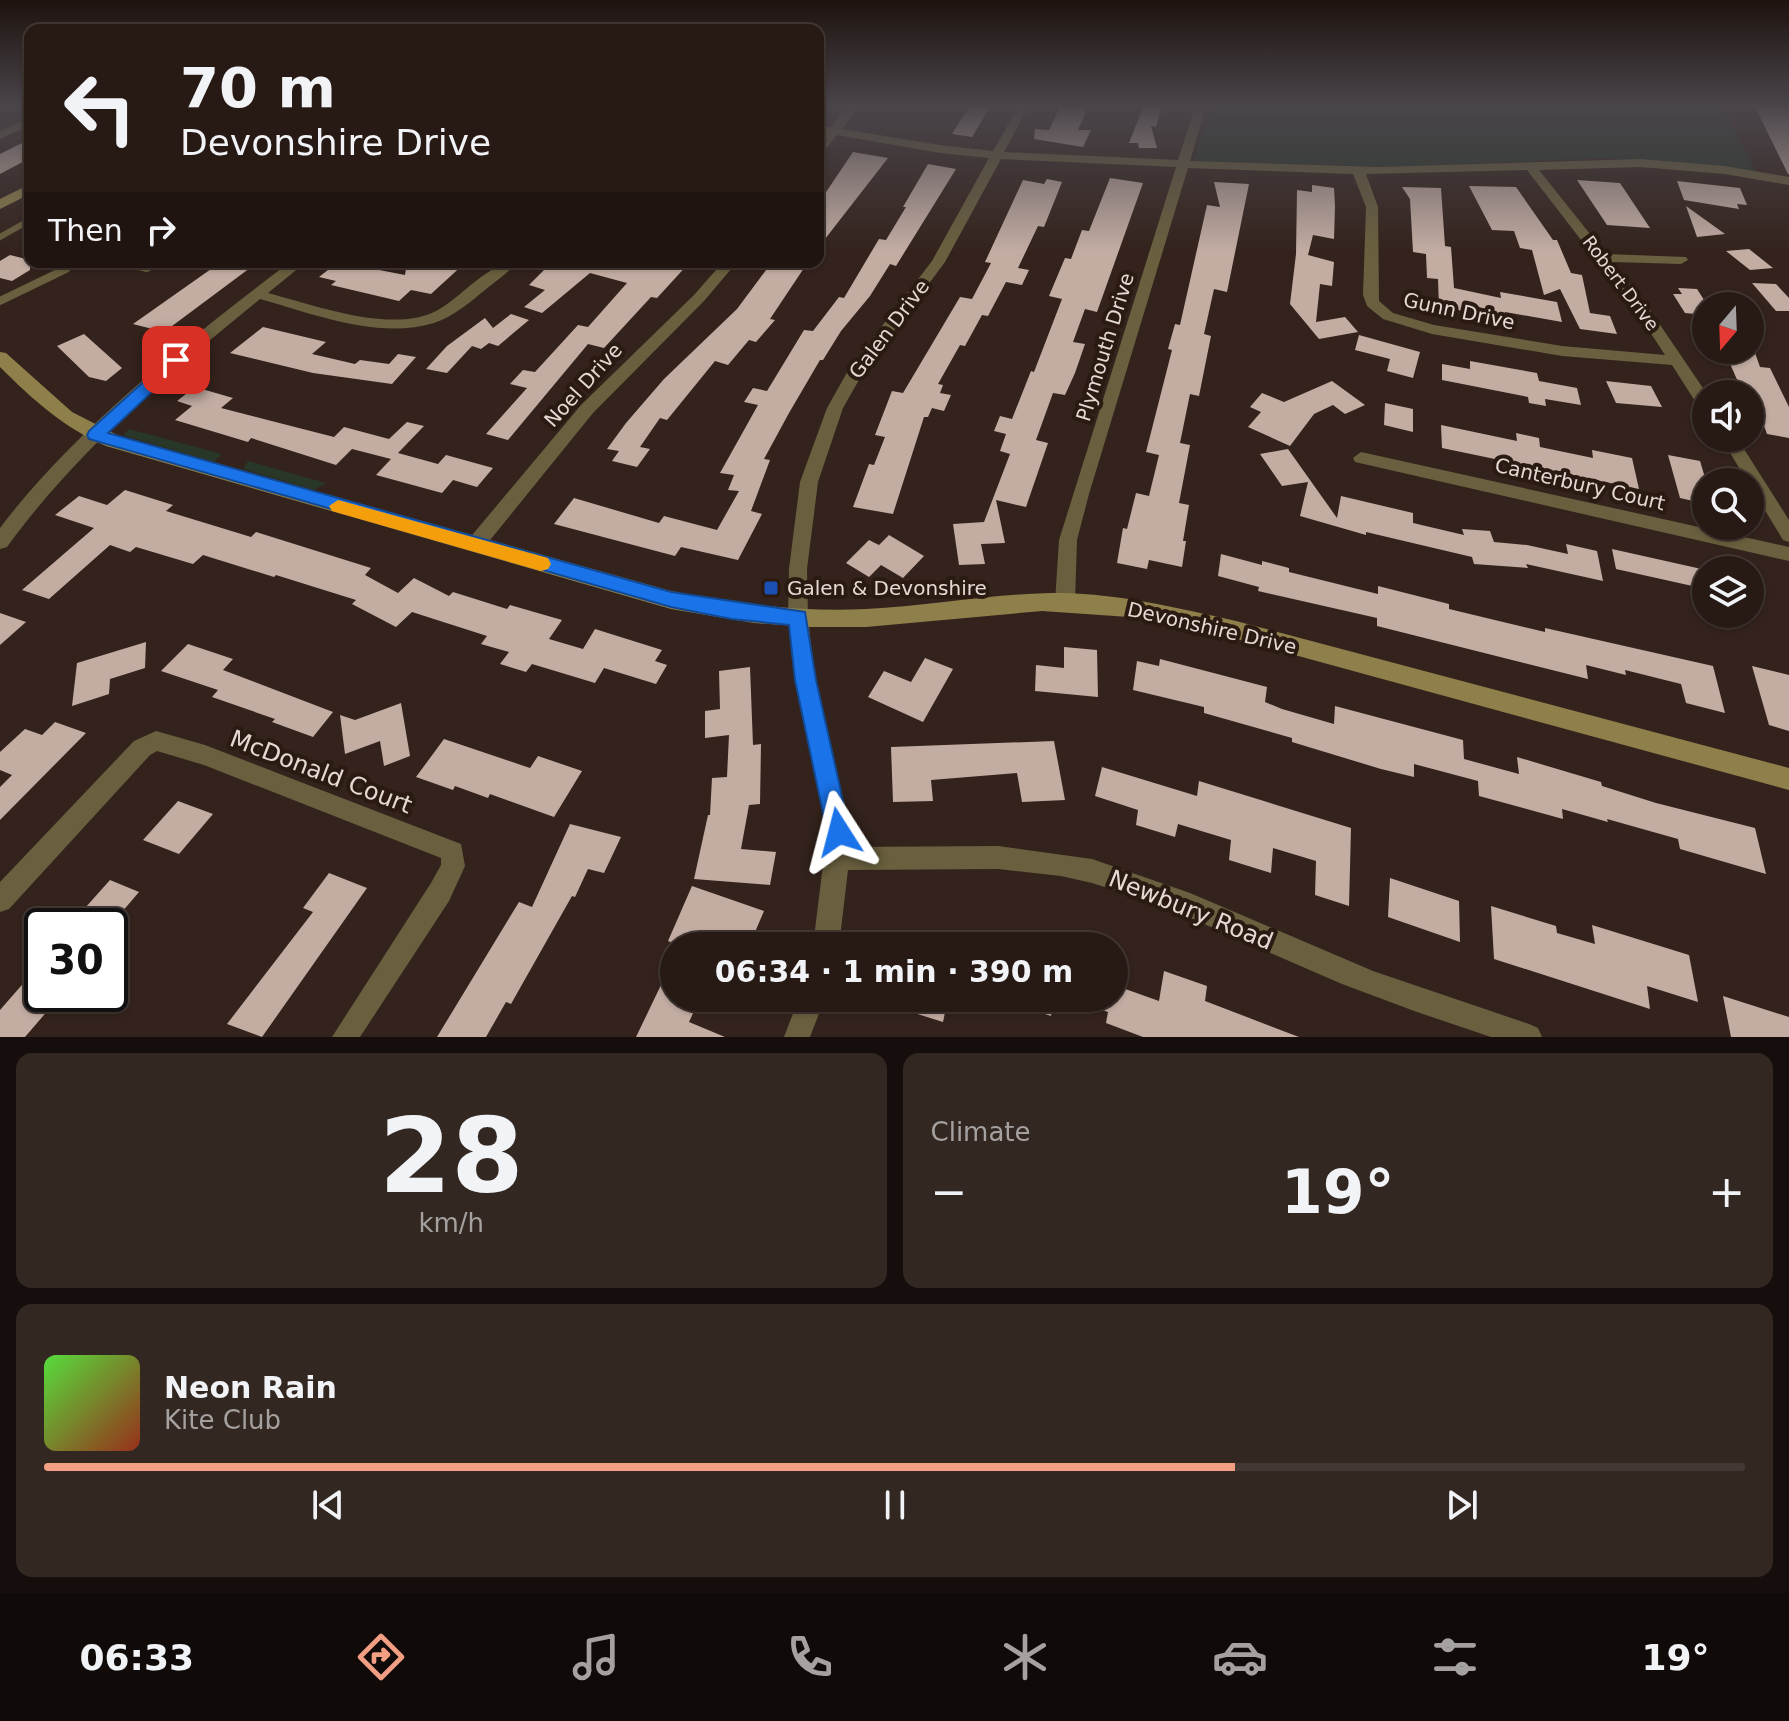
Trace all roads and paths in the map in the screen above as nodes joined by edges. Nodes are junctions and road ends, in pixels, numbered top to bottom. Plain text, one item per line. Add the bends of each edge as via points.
1 (997, 155) edge
2 (1005, 155) edge
3 (1186, 155) edge
4 (1183, 164) junction
5 (1529, 165) junction
6 (1358, 170) junction
7 (1789, 181) edge
8 (24, 191) edge
9 (0, 205) edge
10 (24, 223) edge
11 (0, 237) edge
12 (1602, 258) junction
13 (1681, 260) dead end
14 (68, 268) edge
15 (291, 268) edge
16 (503, 268) edge
17 (725, 268) edge
18 (257, 294) junction
19 (0, 301) edge
20 (0, 357) edge
21 (1678, 361) junction
22 (1692, 383) edge
23 (95, 435) junction
24 (1738, 452) edge
25 (1361, 458) dead end
26 (1789, 535) edge
27 (0, 542) edge
28 (475, 545) junction
29 (1789, 554) edge
30 (1065, 602) junction
31 (798, 618) junction
32 (1789, 779) edge
33 (838, 859) junction
34 (0, 900) edge
35 (828, 932) edge
36 (807, 1012) edge
37 (345, 1037) edge
38 (797, 1037) edge
39 (1529, 1037) edge

1 - 31 street, Galen Drive via 938,262 879,337 835,408 801,522
2 - 4 street
3 - 4 street, Plymouth Drive
4 - 6 street
4 - 30 street, Plymouth Drive via 1080,494 1068,540
5 - 6 street
5 - 7 street via 1653,164
5 - 12 street, Robert Drive
6 - 21 street, Gunn Drive via 1372,207 1370,295 1388,316 1519,345
8 - 9 street
10 - 11 lane
12 - 13 street
12 - 21 street, Robert Drive
14 - 19 lane
15 - 18 street
16 - 18 street via 450,309 403,325
17 - 28 street, Noel Drive via 587,409
18 - 23 street
20 - 23 street, Devonshire Drive via 46,404
21 - 22 street, Robert Drive
23 - 27 street via 51,477
23 - 28 street, Devonshire Drive
24 - 26 street
25 - 29 street, Canterbury Court
28 - 31 street, Devonshire Drive via 686,603
30 - 31 street, Devonshire Drive
30 - 32 street, Devonshire Drive via 1152,611 1236,630
31 - 33 street, Galen Drive via 805,680 836,809
33 - 35 street, Galen Drive
33 - 39 street, Newbury Road via 968,858 1092,871 1150,890 1353,976
34 - 37 street, McDonald Court via 142,748 156,741 446,847 453,852 453,866 440,892
36 - 38 street

